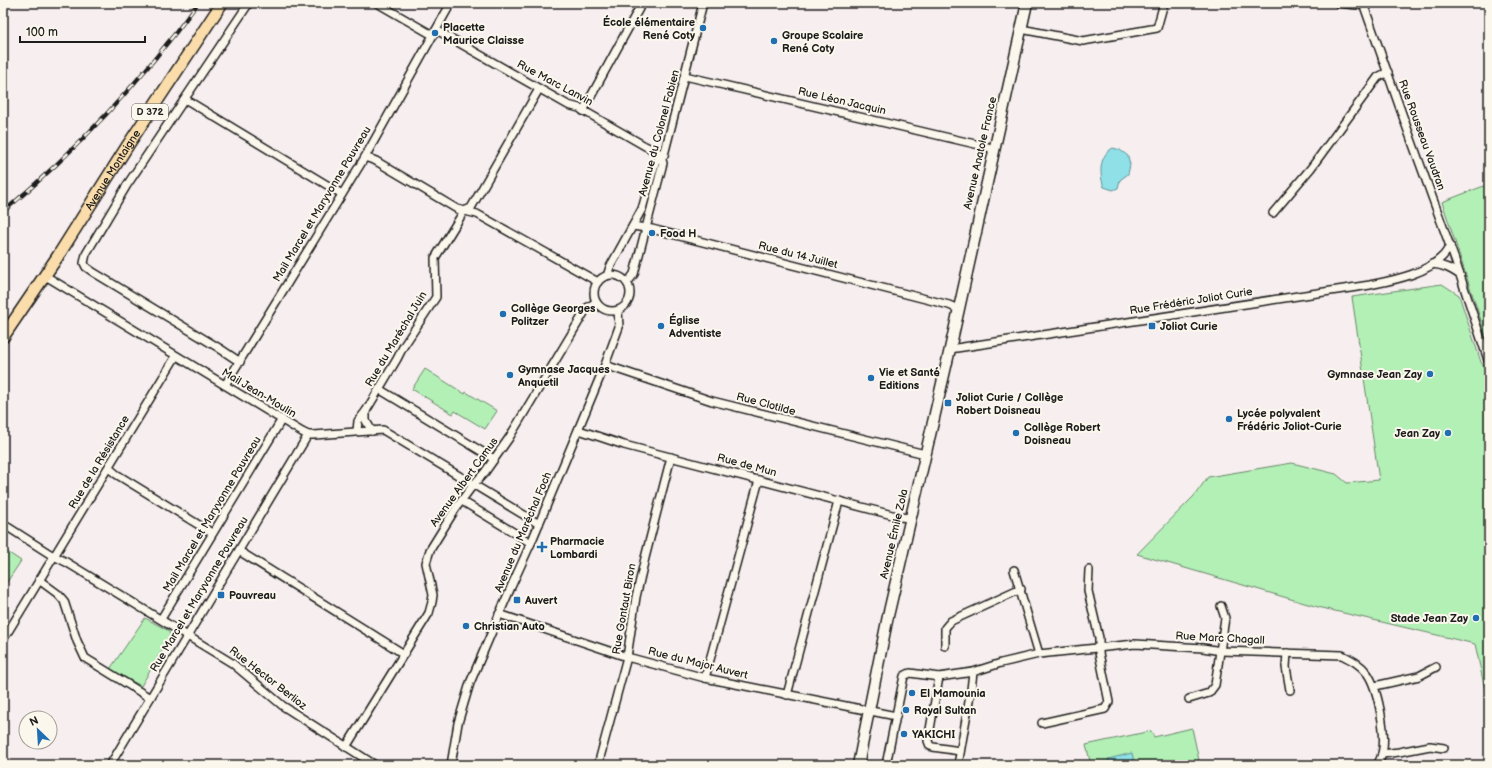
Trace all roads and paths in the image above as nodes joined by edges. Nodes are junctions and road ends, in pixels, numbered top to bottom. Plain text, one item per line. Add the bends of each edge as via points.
1 (222, 3) edge
2 (248, 3) edge
3 (377, 3) edge
4 (451, 3) edge
5 (642, 3) edge
6 (703, 3) edge
7 (1027, 3) edge
8 (1164, 3) edge
9 (1338, 3) edge
10 (1365, 3) edge
11 (1021, 29) junction
12 (435, 32) junction
13 (1388, 72) junction
14 (685, 76) junction
15 (540, 89) junction
16 (186, 99) junction
17 (583, 111) junction
18 (993, 150) junction
19 (662, 156) junction
20 (365, 157) junction
21 (342, 194) junction
22 (464, 211) junction
23 (1273, 213) dead end
24 (646, 225) junction
25 (633, 226) junction
26 (1450, 246) junction
27 (1432, 264) junction
28 (44, 275) junction
29 (1460, 275) junction
30 (607, 276) junction
31 (598, 282) junction
32 (627, 283) junction
33 (596, 302) junction
34 (958, 309) junction
35 (618, 310) junction
36 (3, 337) edge
37 (950, 348) junction
38 (176, 356) junction
39 (240, 362) junction
40 (1489, 363) edge
41 (605, 365) junction
42 (225, 385) junction
43 (379, 389) junction
44 (366, 411) junction
45 (282, 419) junction
46 (579, 430) junction
47 (357, 431) junction
48 (372, 431) junction
49 (308, 434) junction
50 (925, 454) junction
51 (671, 457) junction
52 (494, 459) junction
53 (109, 468) junction
54 (759, 480) junction
55 (473, 485) junction
56 (462, 501) junction
57 (839, 501) junction
58 (910, 518) junction
59 (3, 524) edge
60 (539, 524) junction
61 (212, 533) junction
62 (531, 543) junction
63 (239, 551) junction
64 (54, 556) junction
65 (1014, 570) dead end
66 (1089, 570) dead end
67 (39, 580) junction
68 (1021, 589) junction
69 (1221, 606) dead end
70 (499, 614) junction
71 (161, 619) junction
72 (187, 635) junction
73 (3, 640) edge
74 (945, 646) dead end
75 (1099, 647) junction
76 (1221, 651) junction
77 (1287, 653) junction
78 (404, 654) junction
79 (1039, 654) junction
80 (627, 657) junction
81 (1436, 667) dead end
82 (973, 672) junction
83 (939, 677) junction
84 (705, 678) junction
85 (1374, 686) junction
86 (1290, 690) dead end
87 (787, 695) junction
88 (150, 698) junction
89 (1189, 699) dead end
90 (869, 710) junction
91 (896, 716) junction
92 (1042, 723) dead end
93 (346, 747) junction
94 (1444, 748) dead end
95 (960, 751) junction
96 (1382, 754) junction
97 (110, 765) edge
98 (375, 765) edge
99 (451, 765) edge
100 (598, 765) edge
101 (858, 765) edge
102 (886, 765) edge
103 (958, 765) edge
104 (1377, 765) edge

1 - 28 main road, Avenue Montaigne / D 372
2 - 16 street
3 - 12 street, Rue Marc Lanvin via 429,33
4 - 12 street, Mail Marcel et Maryvonne Pouvreau
5 - 17 street
6 - 14 street, Avenue du Colonel Fabien
7 - 11 main road, Avenue Anatole France
8 - 11 street via 1157,28 1076,41
9 - 10 street
10 - 13 street, Rue Rousseau Vaudran
11 - 18 main road, Avenue Anatole France
12 - 15 street, Rue Marc Lanvin via 440,32
12 - 20 street, Mail Marcel et Maryvonne Pouvreau
13 - 23 street via 1378,77 1311,168
13 - 26 street, Rue Rousseau Vaudran
14 - 18 street, Rue Léon Jacquin
14 - 19 street, Avenue du Colonel Fabien
15 - 17 street, Rue Marc Lanvin
15 - 22 street, Rue du Maréchal Juin via 471,208
16 - 21 street
16 - 39 street, Mail Jean-Moulin via 127,185 86,254 84,263 93,272
17 - 19 street, Rue Marc Lanvin
18 - 34 main road, Avenue Anatole France
19 - 24 street, Avenue du Colonel Fabien via 663,163
19 - 25 street via 656,160 642,209
20 - 21 street, Mail Marcel et Maryvonne Pouvreau
20 - 22 street
21 - 39 street, Mail Marcel et Maryvonne Pouvreau
22 - 31 street via 477,214
22 - 43 street, Rue du Maréchal Juin via 435,258 436,297
24 - 25 street, Rue du 14 Juillet
24 - 32 street via 634,274
24 - 34 street, Rue du 14 Juillet
25 - 30 street
26 - 27 street, Rue Frédéric Joliot Curie via 1443,256
26 - 29 street, Rue Rousseau Vaudran
27 - 29 street via 1446,267
27 - 37 street, Rue Frédéric Joliot Curie via 1408,276 1370,285
28 - 36 main road, Avenue Montaigne / D 372
28 - 38 street, Mail Jean-Moulin
29 - 40 street, Rue Rousseau Vaudran
30 - 31 street
30 - 32 street via 618,276
31 - 33 street via 594,292
32 - 35 street via 630,288 629,299
33 - 35 street via 603,309
33 - 52 street, Avenue Albert Camus via 587,308
34 - 37 main road, Avenue Émile Zola
35 - 41 street, Avenue du Maréchal Foch via 619,327
37 - 50 main road, Avenue Émile Zola
38 - 42 street, Mail Jean-Moulin
38 - 53 street, Rue de la Résistance
39 - 42 street, Mail Marcel et Maryvonne Pouvreau
41 - 46 street, Avenue du Maréchal Foch
41 - 50 street, Rue Clotilde via 712,401
42 - 45 street, Mail Jean-Moulin
43 - 44 street, Rue du Maréchal Juin
43 - 52 street
44 - 47 street, Rue du Maréchal Juin via 358,421
44 - 48 street via 366,421
45 - 49 street, Mail Jean-Moulin
45 - 61 street, Mail Marcel et Maryvonne Pouvreau
46 - 51 street, Rue de Mun
46 - 60 street, Avenue du Maréchal Foch
47 - 48 street
47 - 49 street
48 - 55 street via 383,430
49 - 63 street, Rue Marcel et Maryvonne Pouvreau
50 - 58 main road, Avenue Émile Zola
51 - 54 street, Rue de Mun
51 - 80 street, Rue Gontaut Biron via 636,597
52 - 55 street, Avenue Albert Camus
53 - 61 street
53 - 64 street, Rue de la Résistance
54 - 57 street, Rue de Mun
54 - 84 street
55 - 56 street, Avenue Albert Camus
55 - 60 street
56 - 62 street
56 - 78 street, Avenue Albert Camus via 427,557 432,602 429,613
57 - 58 street, Rue de Mun
57 - 87 street
58 - 90 main road, Avenue Émile Zola
59 - 64 street, Rue Hector Berlioz
60 - 62 street, Avenue du Maréchal Foch
61 - 71 street, Mail Marcel et Maryvonne Pouvreau
62 - 70 street, Avenue du Maréchal Foch
63 - 72 street, Rue Marcel et Maryvonne Pouvreau
63 - 78 street
64 - 67 street, Rue de la Résistance
64 - 71 street, Rue Hector Berlioz
65 - 68 street
66 - 75 street via 1088,591
67 - 73 street, Rue de la Résistance
67 - 88 street via 64,600 85,658
68 - 74 street via 951,621 945,628
68 - 79 street
69 - 76 street via 1225,618
70 - 80 street, Rue du Major Auvert
70 - 99 street, Avenue du Maréchal Foch via 470,683 458,724
71 - 72 street, Rue Hector Berlioz
72 - 88 street, Rue Marcel et Maryvonne Pouvreau
72 - 93 street, Rue Hector Berlioz via 232,663 283,706
75 - 76 street, Rue Marc Chagall via 1135,644
75 - 79 street, Rue Marc Chagall
75 - 92 street via 1108,706 1105,709
76 - 77 street, Rue Marc Chagall
76 - 89 street via 1215,686 1209,693
77 - 85 street, Rue Marc Chagall via 1342,655 1367,672
77 - 86 street via 1286,667
78 - 93 street, Avenue Albert Camus
79 - 82 street, Rue Marc Chagall
80 - 84 street, Rue du Major Auvert
80 - 100 street, Rue Gontaut Biron
81 - 85 street via 1419,676
82 - 83 street, Rue Marc Chagall
82 - 95 street
83 - 91 street, Rue Marc Chagall via 910,673 904,676
83 - 95 street via 928,741 933,747
84 - 87 street, Rue du Major Auvert
85 - 96 street, Rue Marc Chagall via 1382,719
87 - 90 street, Rue du Major Auvert
88 - 97 street, Rue Marcel et Maryvonne Pouvreau
90 - 91 street, Rue du Major Auvert
90 - 101 main road, Avenue Émile Zola
91 - 102 street
93 - 98 street, Rue Hector Berlioz
94 - 96 street via 1430,746
95 - 103 street
96 - 104 street, Rue Marc Chagall

